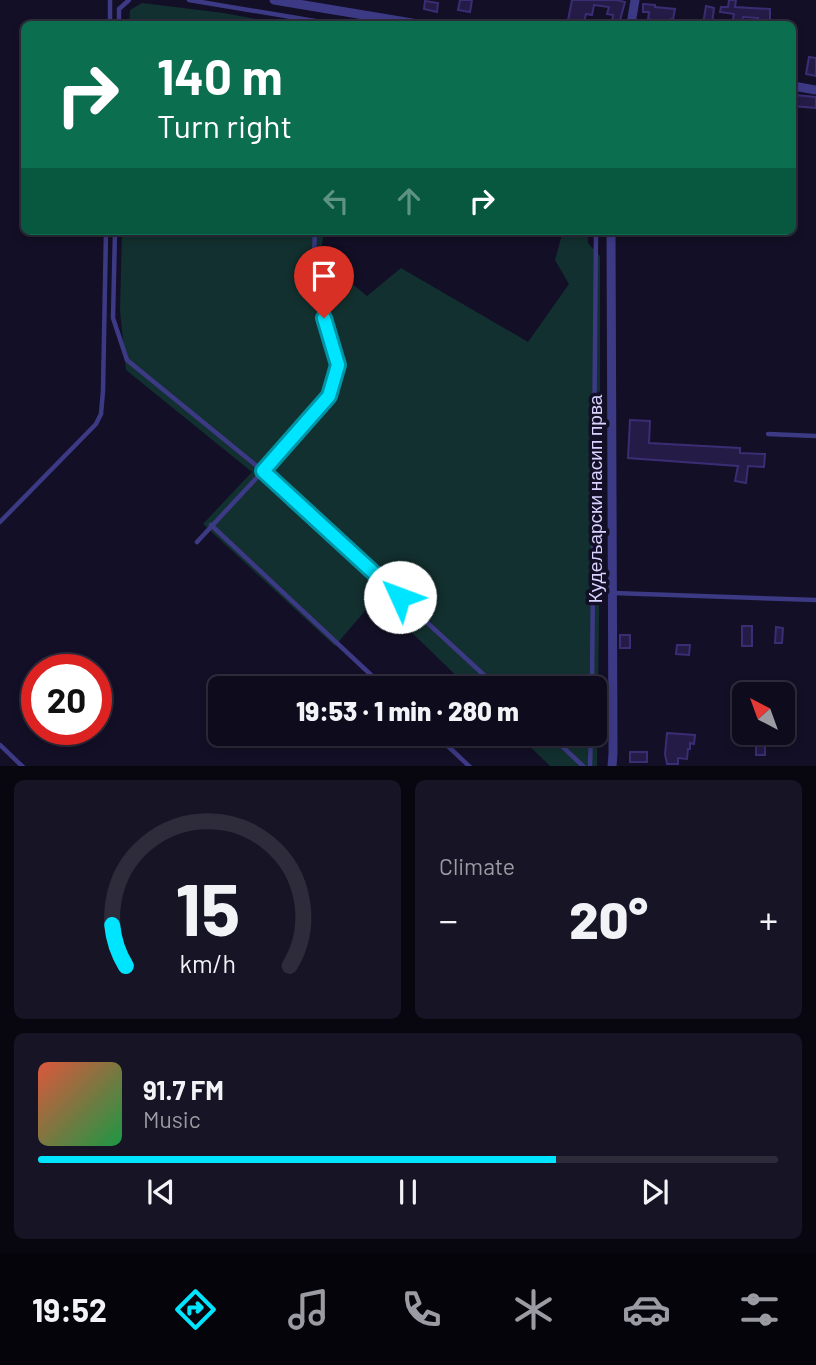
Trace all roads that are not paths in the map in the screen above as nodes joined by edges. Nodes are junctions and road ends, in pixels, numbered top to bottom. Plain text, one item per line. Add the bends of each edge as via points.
1 (110, 0) edge
2 (129, 0) edge
3 (189, 0) edge
4 (274, 0) edge
5 (635, 0) edge
6 (110, 21) edge
7 (119, 21) edge
8 (315, 21) edge
9 (400, 21) edge
10 (632, 21) edge
11 (796, 87) edge
12 (816, 90) edge
13 (106, 235) edge
14 (114, 235) edge
15 (315, 235) edge
16 (596, 235) edge
17 (611, 235) edge
18 (768, 434) dead end
19 (816, 436) edge
20 (263, 471) junction
21 (0, 522) edge
22 (211, 526) junction
23 (197, 542) dead end
24 (613, 593) junction
25 (816, 600) edge
26 (372, 676) edge
27 (485, 676) edge
28 (592, 676) edge
29 (0, 745) edge
30 (448, 746) edge
31 (562, 746) edge
32 (591, 746) edge
33 (23, 766) edge
34 (470, 766) edge
35 (584, 766) edge
36 (590, 766) edge
37 (612, 766) edge

1 - 6 lane
2 - 7 lane via 119,9
3 - 8 lane
4 - 9 street
5 - 10 street
11 - 12 street
13 - 21 lane via 101,414
14 - 20 lane via 113,318 127,360
15 - 20 lane via 317,294 338,365 329,396
16 - 28 lane
17 - 24 street, Кудељарски насип прва
18 - 19 lane
20 - 22 lane
20 - 27 lane
22 - 23 lane
22 - 26 lane
24 - 25 lane
24 - 37 street, Кудељарски насип прва
29 - 33 lane
30 - 34 lane
31 - 35 lane
32 - 36 lane

